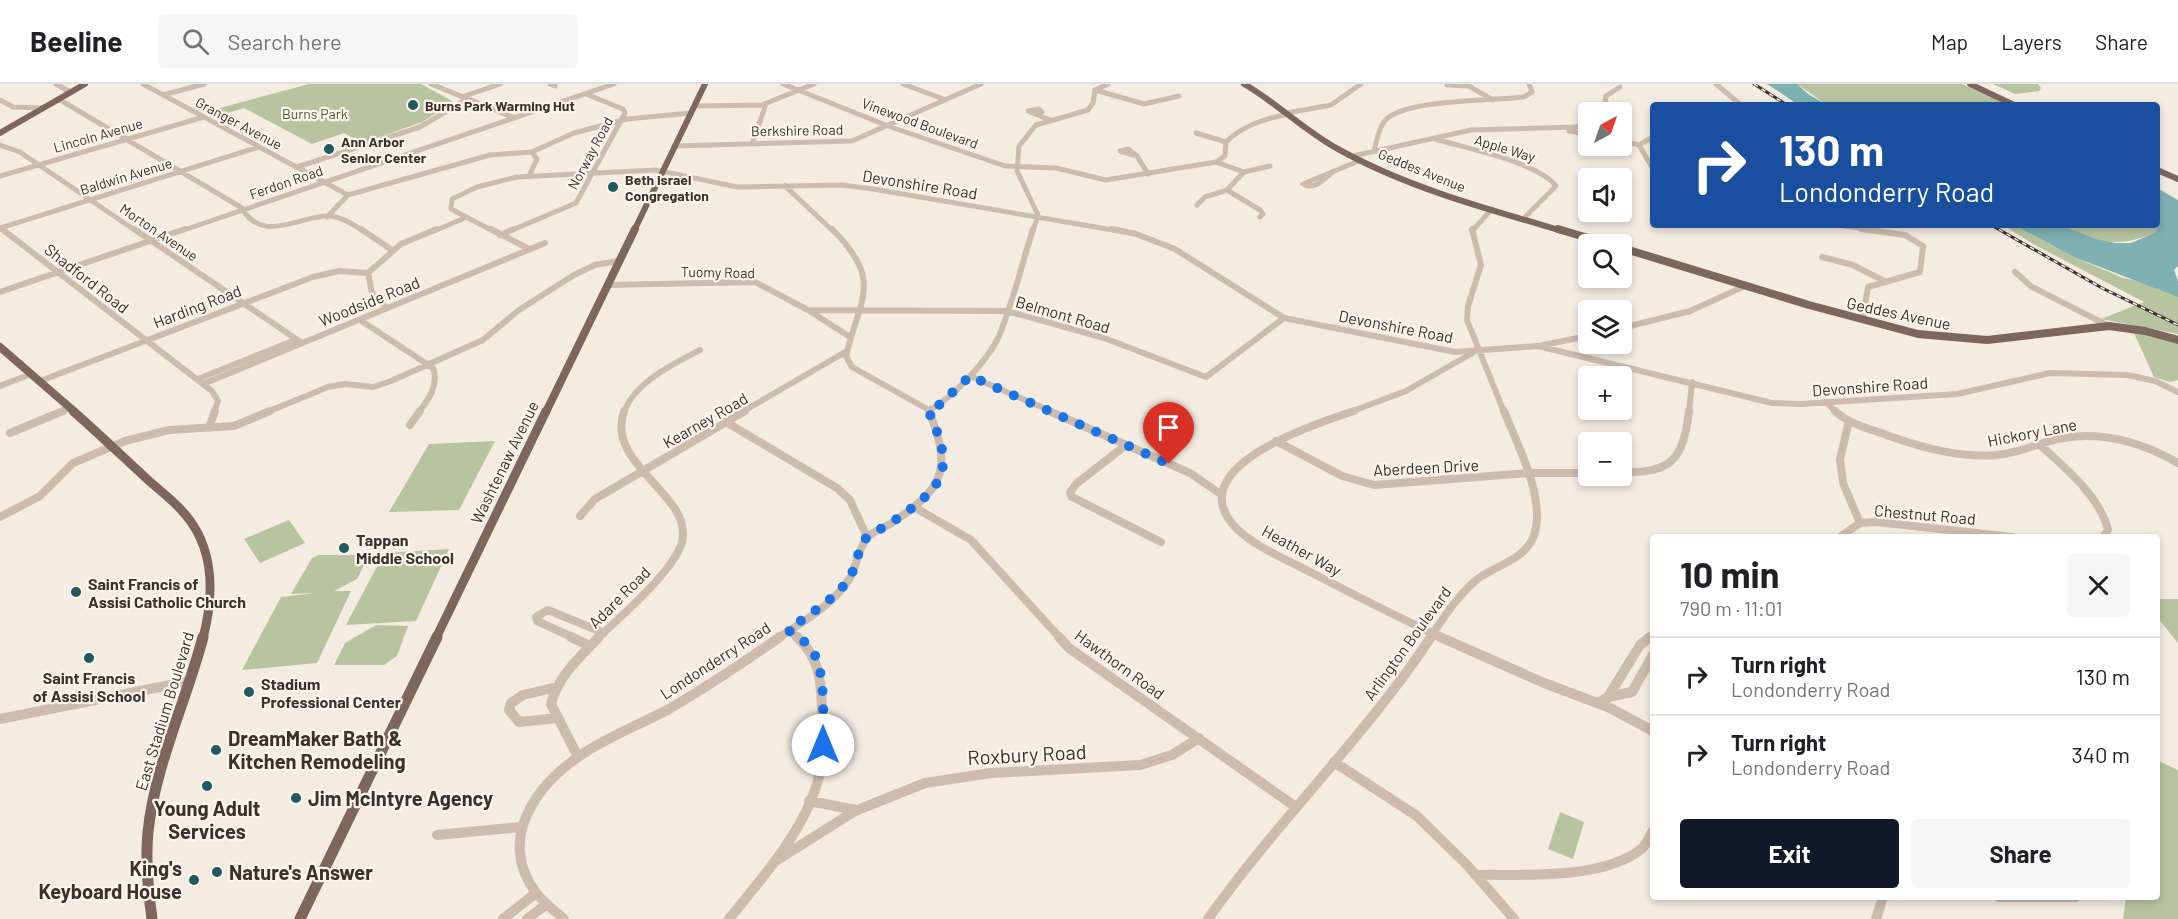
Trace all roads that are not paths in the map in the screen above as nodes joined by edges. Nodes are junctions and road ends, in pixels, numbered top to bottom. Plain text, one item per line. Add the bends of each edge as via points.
1 (56, 84) edge
2 (85, 84) edge
3 (143, 84) edge
4 (204, 84) edge
5 (431, 84) edge
6 (500, 84) edge
7 (614, 84) edge
8 (705, 84) edge
9 (783, 84) edge
10 (795, 84) edge
11 (814, 84) edge
12 (903, 84) edge
13 (981, 84) edge
14 (1108, 84) edge
15 (1244, 84) edge
16 (1361, 84) edge
17 (1530, 84) edge
18 (1716, 84) edge
19 (1970, 84) edge
20 (1447, 85) edge
21 (1620, 87) dead end
22 (802, 89) junction
23 (1095, 90) junction
24 (70, 92) junction
25 (586, 94) junction
26 (163, 95) junction
27 (1179, 96) dead end
28 (464, 98) junction
29 (0, 100) edge
30 (56, 100) junction
31 (946, 100) junction
32 (1493, 100) junction
33 (1605, 102) edge
34 (1737, 102) edge
35 (2008, 102) edge
36 (762, 105) junction
37 (10, 107) junction
38 (43, 108) junction
39 (0, 109) edge
40 (693, 109) junction
41 (1039, 114) dead end
42 (1287, 114) junction
43 (204, 117) junction
44 (515, 117) junction
45 (622, 120) junction
46 (1050, 120) junction
47 (894, 123) junction
48 (1578, 125) edge
49 (888, 126) junction
50 (1546, 128) junction
51 (0, 133) edge
52 (1196, 133) dead end
53 (1578, 133) edge
54 (1433, 138) junction
55 (1650, 139) edge
56 (127, 140) junction
57 (1226, 142) junction
58 (1632, 143) edge
59 (752, 144) junction
60 (0, 145) edge
61 (1639, 145) junction
62 (674, 146) junction
63 (259, 147) junction
64 (1374, 151) junction
65 (532, 152) junction
66 (1138, 156) dead end
67 (1353, 156) junction
68 (1360, 160) junction
69 (1216, 162) junction
70 (1650, 164) edge
71 (39, 165) junction
72 (1270, 166) dead end
73 (297, 167) junction
74 (1017, 167) junction
75 (181, 171) junction
76 (662, 171) junction
77 (2160, 171) edge
78 (1244, 172) junction
79 (1333, 172) junction
80 (593, 173) junction
81 (1148, 174) junction
82 (0, 176) edge
83 (529, 176) junction
84 (2178, 179) edge
85 (324, 182) junction
86 (785, 186) junction
87 (1227, 190) junction
88 (348, 195) junction
89 (90, 200) junction
90 (1197, 205) dead end
91 (1492, 209) junction
92 (242, 210) junction
93 (327, 217) junction
94 (1037, 217) junction
95 (1260, 217) dead end
96 (465, 218) junction
97 (1523, 219) junction
98 (0, 228) edge
99 (1859, 228) edge
100 (500, 235) junction
101 (1578, 235) edge
102 (151, 241) junction
103 (545, 243) dead end
104 (529, 249) junction
105 (392, 250) junction
106 (1632, 251) edge
107 (1822, 256) dead end
108 (618, 261) junction
109 (57, 272) junction
110 (2015, 272) dead end
111 (368, 273) junction
112 (1884, 281) junction
113 (607, 285) junction
114 (1745, 286) junction
115 (0, 292) edge
116 (243, 303) junction
117 (387, 308) junction
118 (808, 310) junction
119 (861, 312) junction
120 (1007, 312) junction
121 (1284, 318) junction
122 (1860, 319) junction
123 (360, 320) junction
124 (1632, 326) edge
125 (2109, 326) junction
126 (850, 337) junction
127 (1578, 338) edge
128 (2178, 340) edge
129 (146, 341) junction
130 (300, 341) junction
131 (1538, 346) junction
132 (0, 347) edge
133 (700, 350) dead end
134 (1478, 350) junction
135 (847, 351) junction
136 (427, 365) junction
137 (31, 374) junction
138 (970, 376) junction
139 (40, 381) junction
140 (200, 382) junction
141 (1692, 382) junction
142 (0, 386) edge
143 (2178, 392) edge
144 (1826, 402) junction
145 (70, 408) junction
146 (928, 410) junction
147 (1850, 421) junction
148 (726, 422) junction
149 (410, 425) dead end
150 (209, 428) junction
151 (10, 433) dead end
152 (1276, 441) junction
153 (2039, 444) junction
154 (1126, 445) junction
155 (111, 446) junction
156 (2178, 463) edge
157 (645, 471) junction
158 (1632, 471) edge
159 (1578, 472) edge
160 (1529, 473) junction
161 (1222, 495) junction
162 (914, 507) junction
163 (580, 516) dead end
164 (0, 517) edge
165 (1860, 523) junction
166 (1844, 534) edge
167 (1987, 534) edge
168 (2105, 534) edge
169 (867, 537) junction
170 (1161, 542) dead end
171 (788, 630) junction
172 (604, 633) junction
173 (1433, 635) junction
174 (1650, 637) edge
175 (590, 646) junction
176 (1650, 660) edge
177 (190, 681) junction
178 (553, 688) junction
179 (1608, 697) junction
180 (1598, 703) junction
181 (558, 718) junction
182 (0, 719) edge
183 (1650, 729) edge
184 (1198, 738) junction
185 (578, 757) junction
186 (1334, 762) junction
187 (809, 801) junction
188 (1296, 807) junction
189 (858, 810) junction
190 (521, 827) junction
191 (1650, 835) edge
192 (437, 836) dead end
193 (774, 862) junction
194 (1475, 875) junction
195 (536, 893) junction
196 (1883, 900) edge
197 (547, 904) junction
198 (152, 919) edge
199 (300, 919) edge
200 (502, 919) edge
201 (527, 919) edge
202 (564, 919) edge
203 (729, 919) edge
204 (1208, 919) edge
205 (1514, 919) edge
206 (1876, 919) edge

1 - 24 street
2 - 24 main road
3 - 26 street, Granger Avenue
4 - 26 street
5 - 28 street
6 - 28 street
7 - 25 street, Ferdon Road
8 - 40 main road, Washtenaw Avenue
9 - 22 street, Vinewood Boulevard
10 - 22 street, Vinewood Boulevard
11 - 22 street
12 - 31 street
13 - 31 street, Berkshire Road
14 - 23 street
15 - 42 main road, Geddes Avenue
16 - 42 street via 1331,105
17 - 32 street via 1530,95
18 - 34 street
19 - 35 main road
20 - 32 street via 1474,87
21 - 33 street via 1606,96
22 - 36 street
22 - 47 street, Vinewood Boulevard
22 - 49 street, Vinewood Boulevard
23 - 27 street via 1144,104
23 - 46 street via 1088,110
24 - 30 main road
25 - 44 street, Ferdon Road
25 - 45 street, Norway Road via 623,109
26 - 43 street, Granger Avenue
28 - 44 street
28 - 73 street via 420,127
29 - 37 street
30 - 38 main road
30 - 56 street
31 - 47 street, Berkshire Road
32 - 64 street via 1397,113 1382,126
36 - 40 street
36 - 59 street via 765,107
37 - 38 street
37 - 39 street
38 - 51 main road
40 - 45 street
40 - 62 main road, Washtenaw Avenue
41 - 46 street
42 - 57 street via 1257,122
42 - 67 main road, Geddes Avenue
43 - 56 street, Lincoln Avenue
43 - 63 street, Granger Avenue
44 - 85 street, Ferdon Road
45 - 65 street via 574,133
45 - 80 street, Norway Road
46 - 74 street via 1026,134 1017,153
47 - 49 street, Berkshire Road
47 - 74 street, Vinewood Boulevard
48 - 50 street
49 - 59 street, Berkshire Road via 852,141
49 - 74 street, Vinewood Boulevard
50 - 53 street
50 - 54 street via 1481,129
52 - 57 street
54 - 64 street
54 - 97 street, Apple Way via 1535,169 1550,178 1556,186
55 - 61 street
56 - 71 street, Lincoln Avenue
56 - 75 street
57 - 69 street via 1225,156
58 - 61 street
59 - 62 street, Berkshire Road
60 - 71 street, Morton Avenue
61 - 70 street
62 - 76 main road, Washtenaw Avenue
63 - 73 street, Granger Avenue
63 - 75 street, Baldwin Avenue
64 - 67 street
65 - 83 street via 537,162
65 - 88 street via 490,156
66 - 81 street
67 - 68 main road, Geddes Avenue
68 - 79 street
68 - 91 main road, Geddes Avenue
69 - 78 street
69 - 81 street, Vinewood Boulevard
71 - 82 street, Lincoln Avenue
71 - 89 street, Morton Avenue
72 - 78 street
73 - 85 street, Granger Avenue
74 - 81 street, Vinewood Boulevard via 1062,169 1106,180
74 - 94 street
75 - 89 street, Baldwin Avenue
75 - 92 street
76 - 80 street, Devonshire Road
76 - 86 street, Devonshire Road via 737,187
76 - 108 main road, Washtenaw Avenue
77 - 84 main road
78 - 87 street
79 - 79 street via 1311,179 1303,184 1315,186
80 - 83 street, Devonshire Road
80 - 100 street, Norway Road via 576,203
83 - 96 street, Devonshire Road via 496,181 457,195 449,203 451,209
85 - 88 street, Granger Avenue
85 - 92 street, Ferdon Road
86 - 94 street, Devonshire Road via 852,186
86 - 119 street via 829,228 864,273
87 - 90 street via 1205,196
87 - 95 street via 1260,210
88 - 93 street
89 - 98 street, Baldwin Avenue
89 - 102 street, Morton Avenue
91 - 97 main road, Geddes Avenue
91 - 134 street, Arlington Boulevard via 1471,233 1480,268 1466,314
92 - 93 street via 271,229
92 - 102 street, Ferdon Road
93 - 105 street via 342,219
94 - 120 street
94 - 121 street, Devonshire Road via 1154,240 1175,249
96 - 100 street
96 - 105 street
97 - 101 main road, Geddes Avenue
98 - 109 street, Shadford Road
99 - 112 street via 1894,233 1921,243 1920,272
100 - 104 street
102 - 109 street, Ferdon Road
102 - 116 street, Morton Avenue
103 - 104 street, Woodside Road
104 - 117 street, Woodside Road
105 - 111 street
106 - 114 main road, Geddes Avenue
107 - 112 street
108 - 113 main road, Washtenaw Avenue
108 - 136 street via 595,265 574,275 519,310 483,340
109 - 115 street, Ferdon Road
109 - 129 street, Shadford Road
110 - 125 street via 2032,287
111 - 116 street, Harding Road via 321,274
111 - 117 street via 372,293
112 - 122 street via 1868,287
113 - 118 street, Tuomy Road via 755,282
113 - 199 main road, Washtenaw Avenue
114 - 122 main road, Geddes Avenue
114 - 124 street via 1690,311
116 - 129 street, Harding Road
116 - 130 street, Morton Avenue
117 - 123 street, Woodside Road
118 - 119 street, Belmont Road
118 - 126 street, Tuomy Road
119 - 120 street, Belmont Road
119 - 126 street
120 - 121 street, Belmont Road via 1075,328 1206,377
120 - 138 street via 998,338
121 - 134 street, Devonshire Road via 1455,352
122 - 125 main road, Geddes Avenue via 1918,334 1973,340
123 - 130 street, Woodside Road
123 - 136 street
125 - 128 main road, Geddes Avenue
126 - 135 street
127 - 131 street
129 - 139 street, Harding Road
129 - 140 street, Shadford Road
130 - 140 street, Woodside Road
131 - 134 street, Devonshire Road
131 - 141 street, Devonshire Road
132 - 137 main road, East Stadium Boulevard
133 - 157 street, Adare Road via 652,376 624,410 622,441
134 - 152 street via 1398,395 1296,430
134 - 160 street, Arlington Boulevard
135 - 146 street via 852,367 864,376
135 - 148 street, Kearney Road
136 - 149 street via 436,373 437,383
136 - 150 street via 381,385 336,385 239,424
137 - 139 main road, East Stadium Boulevard
137 - 142 street
138 - 146 street via 939,405
138 - 154 street
139 - 145 main road, East Stadium Boulevard
140 - 150 street, Shadford Road via 218,401
141 - 144 street, Devonshire Road via 1778,404
141 - 158 street via 1682,444 1673,462 1659,470
143 - 144 street, Devonshire Road via 2155,381 2127,375 2050,373 1958,394
144 - 147 street, Hickory Lane via 1840,417
145 - 151 street
145 - 155 main road, East Stadium Boulevard
146 - 162 street via 937,428 944,458 943,474
147 - 153 street, Hickory Lane via 1908,443 1953,453 1996,455
147 - 165 street via 1840,459 1843,483
148 - 157 street, Kearney Road
148 - 169 street via 837,488 850,500
150 - 155 street via 156,432
152 - 160 street, Aberdeen Drive via 1342,476 1374,485
152 - 161 street via 1237,470 1228,479
153 - 156 street, Hickory Lane via 2065,438 2102,437 2149,449
153 - 168 street via 2105,517
154 - 161 street via 1190,473
154 - 170 street via 1070,493
155 - 164 street via 73,463 40,496
155 - 177 main road, East Stadium Boulevard via 186,515 207,560 209,616
157 - 163 street, Kearney Road via 595,499
157 - 172 street, Adare Road via 674,508 682,529 681,544 666,571
159 - 160 street, Aberdeen Drive
160 - 173 street, Arlington Boulevard via 1537,507 1533,538 1518,556 1466,588
161 - 173 street, Heather Way via 1230,520 1257,544
162 - 169 street
162 - 184 street, Hawthorn Road via 971,540 1069,648
165 - 166 street, Chestnut Road
165 - 167 street, Chestnut Road
169 - 171 street, Londonderry Road via 849,579
171 - 185 street, Londonderry Road via 697,692
171 - 187 street via 812,650 820,669 822,765
172 - 175 street, Adare Road
172 - 175 street via 555,612 536,616 537,621
173 - 180 street, Heather Way
173 - 186 street, Arlington Boulevard
174 - 179 street via 1640,645
175 - 178 street, Adare Road
176 - 179 street via 1632,692
177 - 182 street
177 - 198 main road, East Stadium Boulevard via 150,820 146,879
178 - 181 street via 551,704
178 - 181 street via 522,695 511,703 509,710 519,722
179 - 180 street
180 - 183 street, Heather Way
181 - 185 street
184 - 188 street, Hawthorn Road
184 - 189 street, Roxbury Road via 1172,754 1140,765 952,777 897,792
185 - 190 street, Londonderry Road via 530,805
186 - 188 street, Arlington Boulevard
186 - 194 street via 1417,816
187 - 189 street
187 - 193 street
188 - 204 street, Arlington Boulevard
189 - 193 street, Roxbury Road
190 - 192 street
190 - 195 street, Londonderry Road via 521,867
191 - 194 street via 1640,850 1606,865 1559,873
193 - 203 street
194 - 205 street
195 - 197 street, Londonderry Road
195 - 200 street
196 - 206 street
197 - 201 street
197 - 202 street, Londonderry Road

